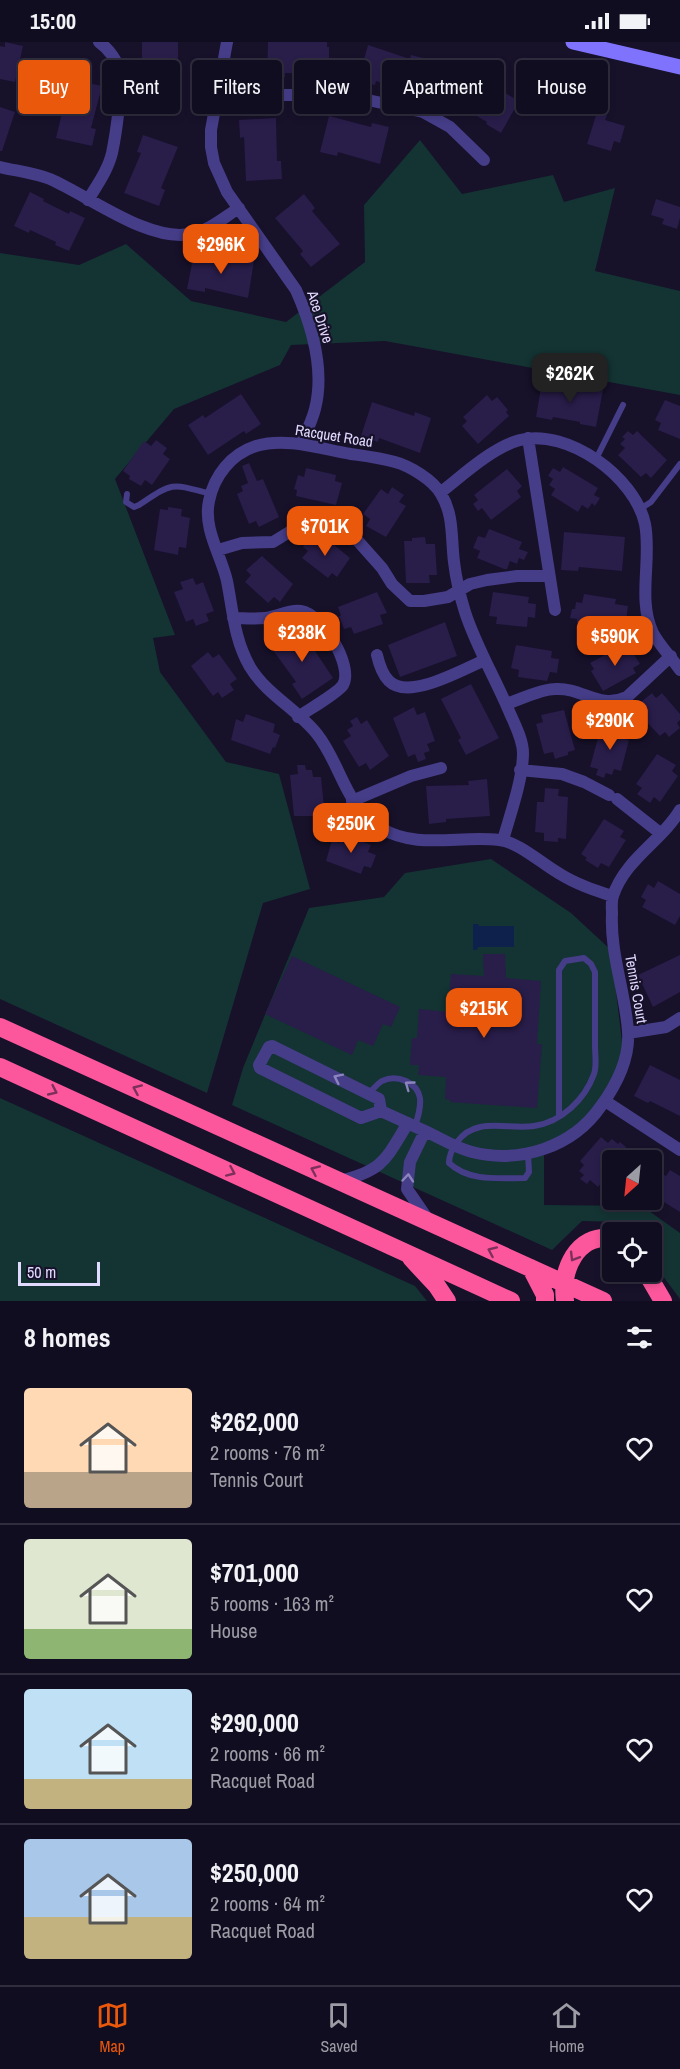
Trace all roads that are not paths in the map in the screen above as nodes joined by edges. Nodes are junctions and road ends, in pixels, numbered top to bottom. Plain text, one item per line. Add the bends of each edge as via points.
1 (99, 42) edge
2 (227, 42) edge
3 (573, 42) edge
4 (223, 60) edge
5 (680, 67) edge
6 (282, 96) edge
7 (214, 114) edge
8 (484, 160) dead end
9 (0, 167) edge
10 (88, 200) junction
11 (239, 208) junction
12 (623, 405) dead end
13 (528, 438) junction
14 (301, 444) junction
15 (596, 459) junction
16 (680, 464) edge
17 (441, 492) junction
18 (127, 494) dead end
19 (211, 494) junction
20 (640, 509) junction
21 (218, 550) junction
22 (548, 576) junction
23 (459, 590) junction
24 (555, 610) dead end
25 (232, 618) junction
26 (377, 656) dead end
27 (671, 656) junction
28 (485, 660) junction
29 (680, 670) edge
30 (506, 704) junction
31 (298, 717) junction
32 (441, 768) dead end
33 (520, 770) junction
34 (351, 801) junction
35 (680, 810) edge
36 (660, 833) junction
37 (503, 840) junction
38 (612, 896) junction
39 (680, 1018) edge
40 (0, 1027) edge
41 (628, 1033) junction
42 (0, 1067) edge
43 (368, 1094) junction
44 (605, 1101) junction
45 (381, 1111) junction
46 (559, 1116) junction
47 (416, 1127) junction
48 (454, 1146) junction
49 (680, 1150) edge
50 (528, 1154) junction
51 (340, 1181) junction
52 (430, 1222) junction
53 (602, 1239) edge
54 (404, 1251) junction
55 (531, 1268) junction
56 (652, 1282) edge
57 (565, 1293) edge
58 (447, 1301) edge
59 (511, 1301) edge
60 (545, 1301) edge
61 (603, 1301) edge
62 (663, 1301) edge

1 - 10 street via 111,53 120,71 118,104 112,154
2 - 4 street, Ace Drive
3 - 5 street
6 - 8 street via 345,95 423,112 455,130
7 - 11 street, Ace Drive via 211,147 217,173
9 - 10 street via 48,178
10 - 11 street via 154,231 172,235 206,230
11 - 14 street, Ace Drive via 296,290 315,348 317,396
12 - 15 lane
13 - 15 street via 552,440
13 - 17 street via 499,449
13 - 22 street
14 - 17 street, Racquet Road via 395,462
14 - 19 street, Racquet Road via 260,445 241,453 219,475
15 - 20 street via 627,486
16 - 20 lane via 651,502
17 - 23 street via 451,518
18 - 19 lane via 126,502 134,507 173,485
19 - 21 street, Racquet Road via 208,520
20 - 27 street via 647,538 648,614 653,633
21 - 23 street via 242,543 273,542 309,519 327,517 349,531 410,601 440,599
21 - 25 street, Racquet Road
22 - 23 street via 487,580
22 - 24 street
23 - 28 street
25 - 31 street, Racquet Road via 252,670
25 - 31 street via 307,612 331,638 344,663 344,683 336,693
26 - 28 street via 389,682 403,688 422,686
27 - 29 street
27 - 30 street via 618,701 603,702 554,688
28 - 30 street
30 - 33 street via 523,751
31 - 34 street, Racquet Road via 328,751
32 - 34 street
33 - 36 street via 562,774 584,782 613,797
33 - 37 street
34 - 37 street, Racquet Road via 380,827 410,840
35 - 36 street, Tennis Court
36 - 38 street, Tennis Court via 628,868
37 - 38 street, Racquet Road via 577,883
38 - 41 street, Tennis Court via 611,933
39 - 41 street via 666,1027
51 -> 40 highway
41 - 44 street, Tennis Court via 622,1070
42 -> 54 highway
43 - 45 street via 379,1099
43 -> 45 street via 272,1046 259,1065 361,1118
47 -> 43 lane via 420,1100 411,1084 392,1078
44 - 49 street
44 - 50 street, Tennis Court via 575,1134
45 - 47 street, Tennis Court
46 - 46 lane via 575,1105 595,1071 595,972 584,958 565,961 559,970
46 - 48 lane via 535,1126 478,1127 464,1132
47 - 48 street, Tennis Court
47 - 51 street via 366,1174
52 -> 47 street via 407,1190
48 - 50 street, Tennis Court via 492,1155
48 - 50 lane via 449,1163 454,1168 490,1178 525,1178 529,1172
51 - 52 highway
55 -> 52 highway
53 -> 57 highway via 591,1240 578,1250 569,1264
54 - 58 highway
54 - 59 highway
55 - 57 highway
55 - 60 highway
56 - 62 highway
57 - 61 highway

